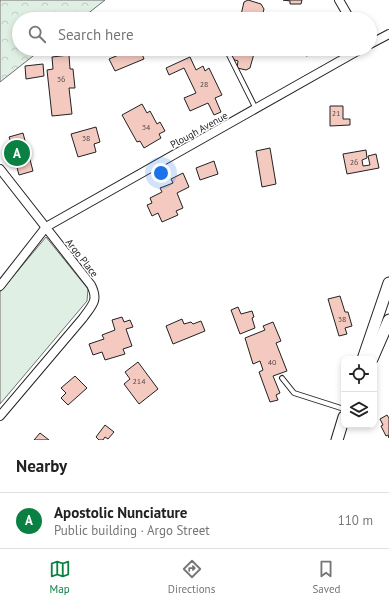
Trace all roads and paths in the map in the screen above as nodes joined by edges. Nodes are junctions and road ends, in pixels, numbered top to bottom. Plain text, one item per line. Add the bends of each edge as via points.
1 (339, 0) edge
2 (346, 12) edge
3 (389, 34) edge
4 (377, 40) edge
5 (230, 56) edge
6 (348, 56) edge
7 (256, 109) junction
8 (0, 169) edge
9 (46, 228) junction
10 (389, 282) edge
11 (0, 286) edge
12 (389, 320) edge
13 (364, 356) edge
14 (373, 356) edge
15 (282, 378) dead end
16 (341, 408) edge
17 (0, 416) edge
18 (341, 426) edge
19 (346, 428) edge
20 (336, 440) edge
21 (342, 440) edge

1 - 2 street
3 - 4 street
5 - 7 lane
6 - 7 street, Plough Avenue
7 - 9 street, Plough Avenue
8 - 9 street
9 - 11 street
9 - 17 street, Argo Place via 91,285 96,296 83,318
10 - 13 main road
12 - 14 main road
15 - 16 lane via 294,392
18 - 20 main road
19 - 21 main road

